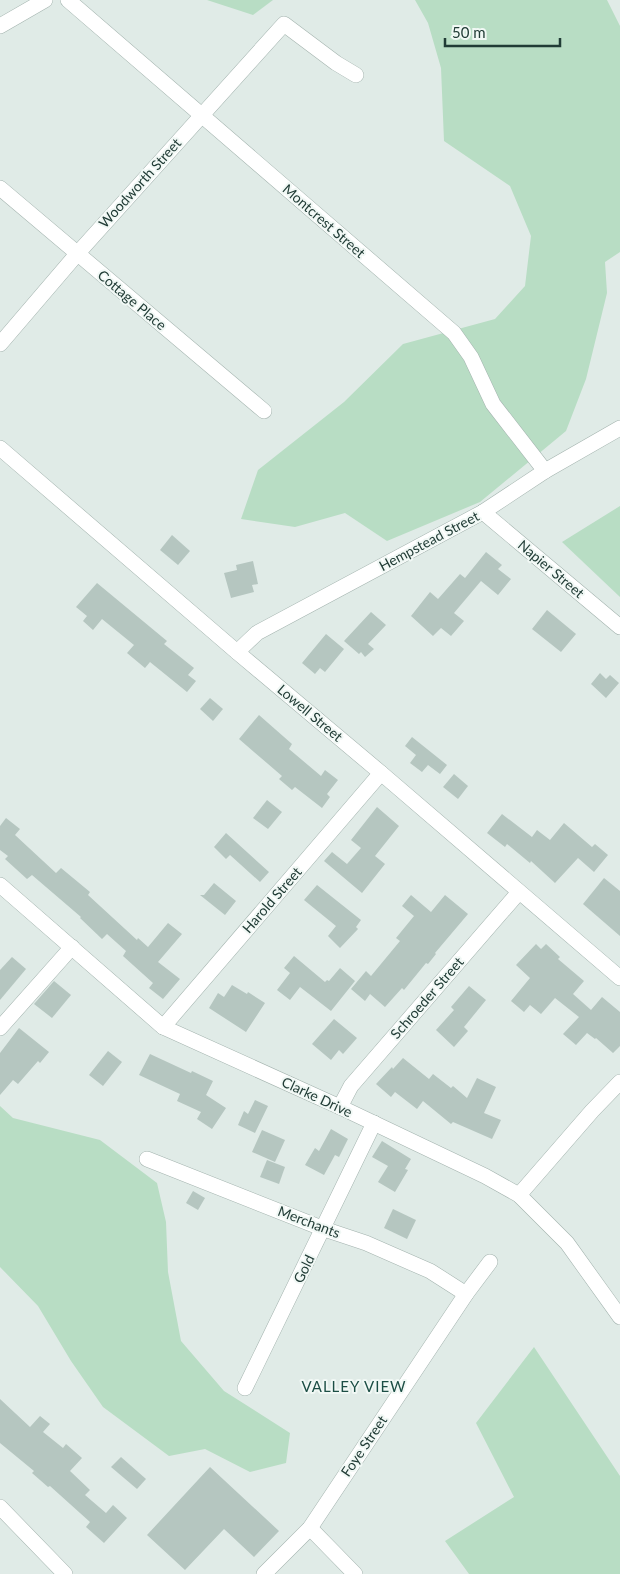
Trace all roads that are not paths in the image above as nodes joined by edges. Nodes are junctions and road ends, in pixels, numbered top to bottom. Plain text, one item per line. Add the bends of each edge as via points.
1 (45, 0) edge
2 (68, 0) edge
3 (0, 26) edge
4 (356, 75) dead end
5 (201, 115) junction
6 (0, 188) edge
7 (77, 254) junction
8 (0, 344) edge
9 (264, 411) dead end
10 (620, 428) edge
11 (0, 448) edge
12 (545, 470) junction
13 (483, 512) junction
14 (620, 627) edge
15 (237, 652) junction
16 (381, 772) junction
17 (0, 885) edge
18 (519, 892) junction
19 (72, 947) junction
20 (620, 978) edge
21 (163, 1027) junction
22 (0, 1028) edge
23 (620, 1082) edge
24 (340, 1107) junction
25 (374, 1123) junction
26 (147, 1159) dead end
27 (519, 1195) junction
28 (324, 1229) junction
29 (490, 1262) dead end
30 (466, 1294) junction
31 (620, 1317) edge
32 (245, 1388) dead end
33 (0, 1507) edge
34 (310, 1528) junction
35 (65, 1574) edge
36 (264, 1574) edge
37 (355, 1574) edge

1 - 3 street
2 - 5 street, Montcrest Street
4 - 5 street, Woodworth Street via 284,24
5 - 7 street, Woodworth Street
5 - 12 street, Montcrest Street via 454,333 471,357 493,404
6 - 7 street, Cottage Place
7 - 8 street, Woodworth Street
7 - 9 street, Cottage Place
10 - 12 street, Hempstead Street
11 - 15 street, Lowell Street
12 - 13 street, Hempstead Street
13 - 14 street, Napier Street
13 - 15 street, Hempstead Street via 257,633
15 - 16 street, Lowell Street
16 - 18 street, Lowell Street
16 - 21 street, Harold Street
17 - 19 street, Clarke Drive
18 - 20 street, Lowell Street
18 - 24 street, Schroeder Street via 351,1086
19 - 21 street, Clarke Drive
19 - 22 street
21 - 24 street, Clarke Drive
23 - 27 street
24 - 25 street, Clarke Drive
25 - 27 street, Clarke Drive
25 - 28 street, Gold
26 - 28 street, Merchants
27 - 31 street, Clarke Drive via 567,1243
28 - 30 street, Merchants via 430,1271
28 - 32 street, Gold
29 - 30 street, Foye Street
30 - 34 street, Foye Street
33 - 35 street
34 - 36 street, Foye Street
34 - 37 street

